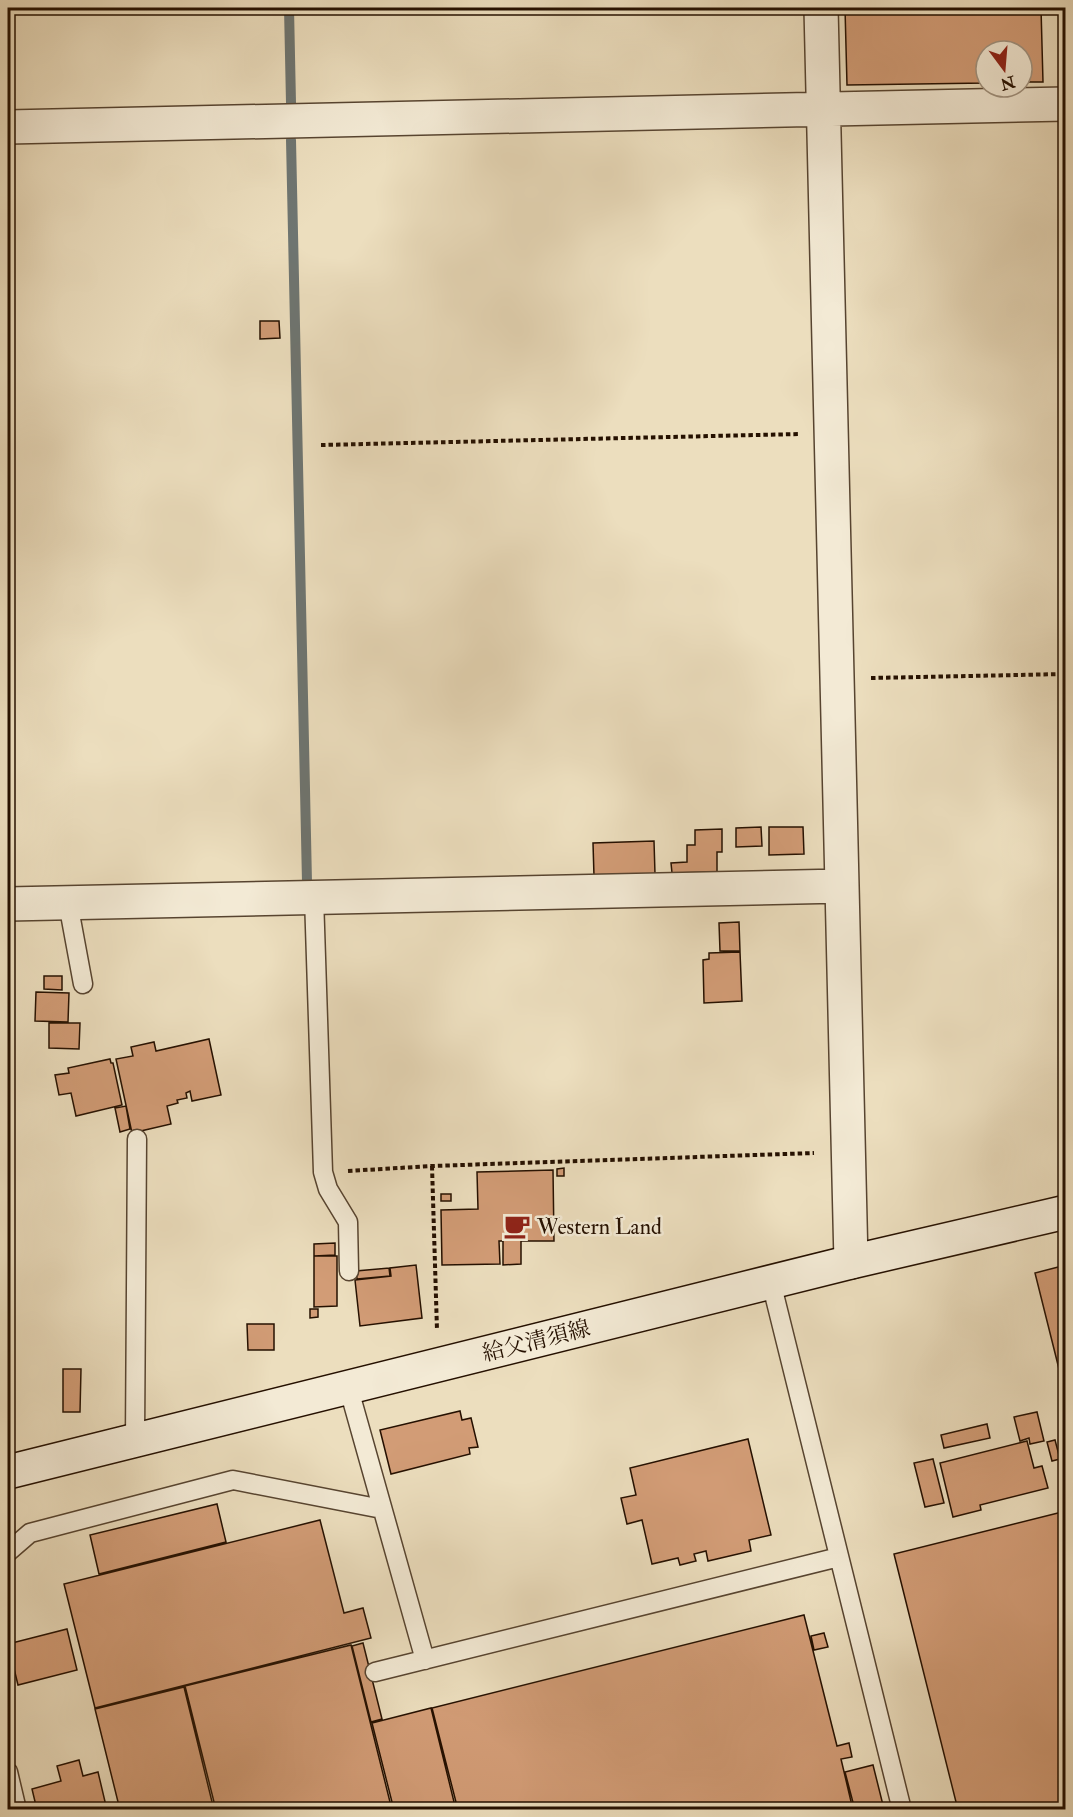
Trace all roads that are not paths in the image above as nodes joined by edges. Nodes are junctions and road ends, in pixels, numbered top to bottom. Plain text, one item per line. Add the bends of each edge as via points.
1 (821, 8) edge
2 (1065, 104) edge
3 (823, 109) junction
4 (8, 127) edge
5 (842, 886) junction
6 (314, 897) junction
7 (68, 903) junction
8 (8, 904) edge
9 (83, 984) dead end
10 (137, 1139) dead end
11 (1065, 1212) edge
12 (851, 1262) junction
13 (349, 1270) dead end
14 (771, 1282) junction
15 (348, 1386) junction
16 (135, 1439) junction
17 (8, 1472) edge
18 (382, 1509) junction
19 (8, 1552) edge
20 (839, 1557) junction
21 (425, 1660) junction
22 (375, 1672) dead end
23 (8, 1772) edge
24 (17, 1809) edge
25 (902, 1809) edge

1 - 3 street
2 - 3 street
3 - 4 street
3 - 5 street
5 - 6 street
5 - 12 street
6 - 7 street
6 - 13 lane via 323,1172 328,1189 348,1222
7 - 8 street
7 - 9 lane
10 - 16 lane
11 - 12 street, 給父清須線
12 - 14 street, 給父清須線
14 - 15 street, 給父清須線
14 - 20 lane
15 - 16 street, 給父清須線
15 - 18 lane
16 - 17 street, 給父清須線
18 - 19 lane via 233,1480 30,1533
18 - 21 lane
20 - 21 lane
20 - 25 lane
21 - 22 lane
23 - 24 lane

